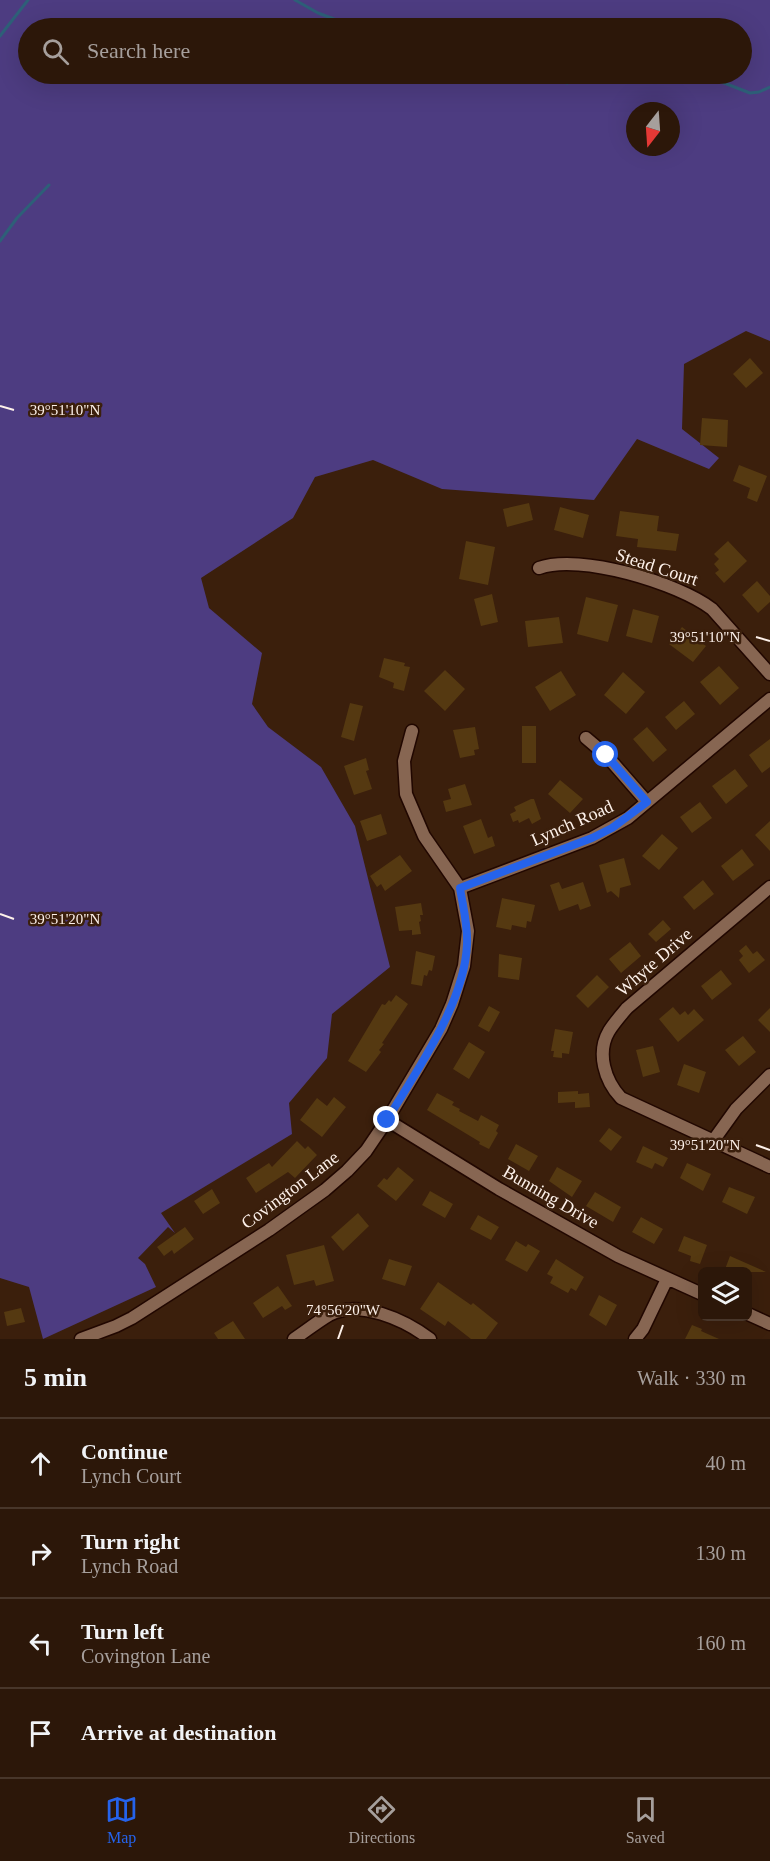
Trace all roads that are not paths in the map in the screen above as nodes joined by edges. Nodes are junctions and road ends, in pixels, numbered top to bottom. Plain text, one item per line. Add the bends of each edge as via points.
1 (539, 568) dead end
2 (770, 674) edge
3 (770, 699) edge
4 (412, 731) dead end
5 (586, 738) dead end
6 (647, 802) junction
7 (770, 887) edge
8 (460, 888) junction
9 (770, 1075) edge
10 (387, 1120) junction
11 (713, 1141) junction
12 (770, 1167) edge
13 (667, 1279) junction
14 (698, 1292) edge
15 (752, 1316) edge
16 (770, 1324) edge
17 (81, 1339) edge
18 (294, 1339) edge
19 (430, 1339) edge
20 (635, 1339) edge

1 - 2 street, Stead Court via 563,563 614,571 701,601
3 - 6 street, Lynch Road
4 - 8 street, Covington Lane via 404,761 406,794 424,836
5 - 6 street
6 - 8 street, Lynch Road via 592,838
7 - 11 street, Whyte Drive via 627,1008 605,1041 604,1069 621,1098
8 - 10 street, Covington Lane via 468,931 464,966 441,1029
9 - 11 street via 736,1109
10 - 13 street, Bunning Drive via 499,1189
10 - 17 street, Covington Lane via 366,1151 325,1190 132,1318
11 - 12 street, Whyte Drive
13 - 14 street, Bunning Drive
13 - 20 street
15 - 16 street
18 - 19 street via 331,1314 346,1310 395,1318

